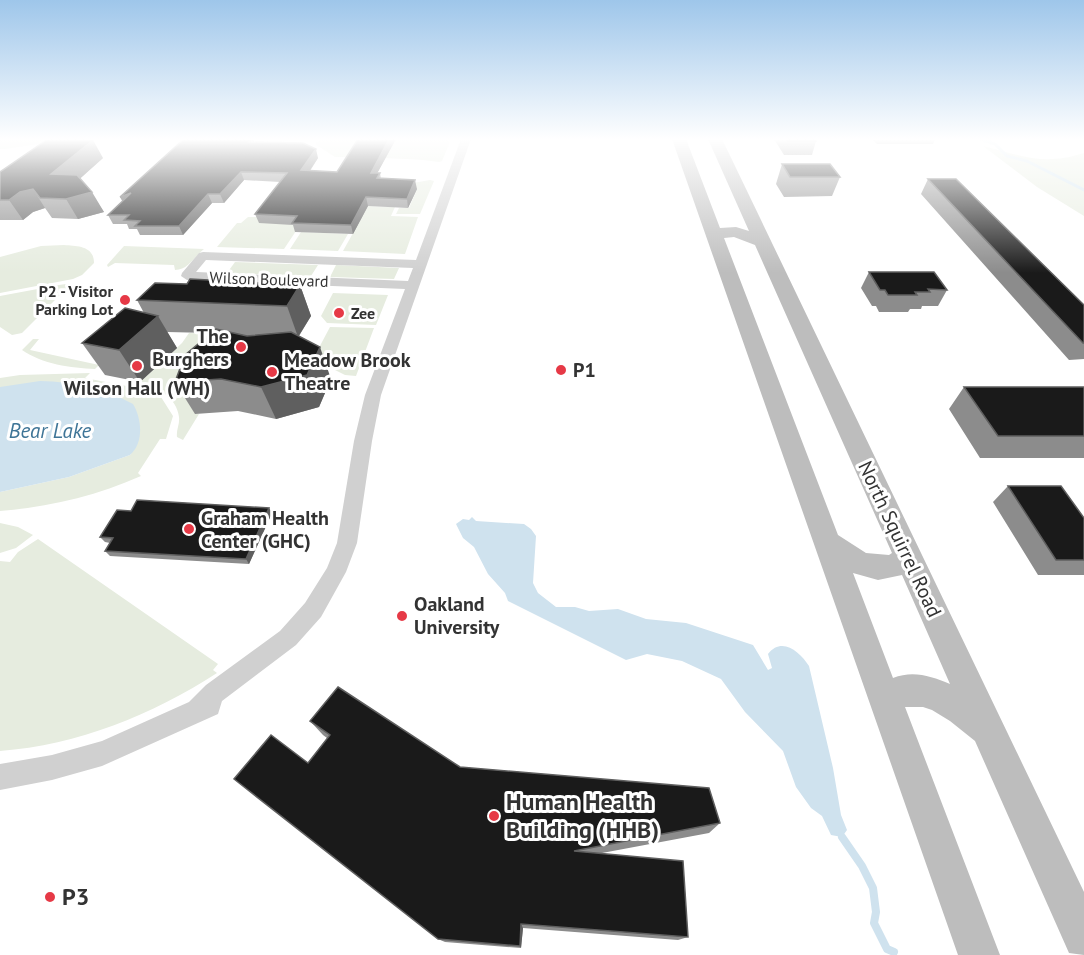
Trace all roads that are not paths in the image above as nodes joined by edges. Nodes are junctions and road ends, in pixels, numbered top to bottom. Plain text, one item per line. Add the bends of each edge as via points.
1 (450, 184) edge
2 (695, 184) edge
3 (736, 184) edge
4 (702, 202) junction
5 (747, 208) junction
6 (714, 234) junction
7 (763, 242) junction
8 (420, 264) junction
9 (413, 285) junction
10 (827, 542) junction
11 (909, 556) junction
12 (885, 700) junction
13 (990, 736) junction
14 (0, 777) edge
15 (1084, 938) edge
16 (979, 955) edge

1 - 8 street
2 - 4 main road
3 - 5 main road, North Squirrel Road
4 - 5 main road via 726,210
4 - 6 main road
5 - 7 main road, North Squirrel Road
6 - 7 main road via 736,232
6 - 10 main road
7 - 11 main road, North Squirrel Road
8 - 9 street
8 - 9 street, Wilson Boulevard via 203,256 187,276
9 - 14 street via 373,395 347,543 325,593 288,638 277,659 219,704 198,709 108,751 51,768
10 - 11 main road via 838,553 866,566 892,567
10 - 12 main road
11 - 13 main road, North Squirrel Road
12 - 13 main road via 906,690 937,695 972,715
12 - 16 main road
13 - 15 main road, North Squirrel Road

